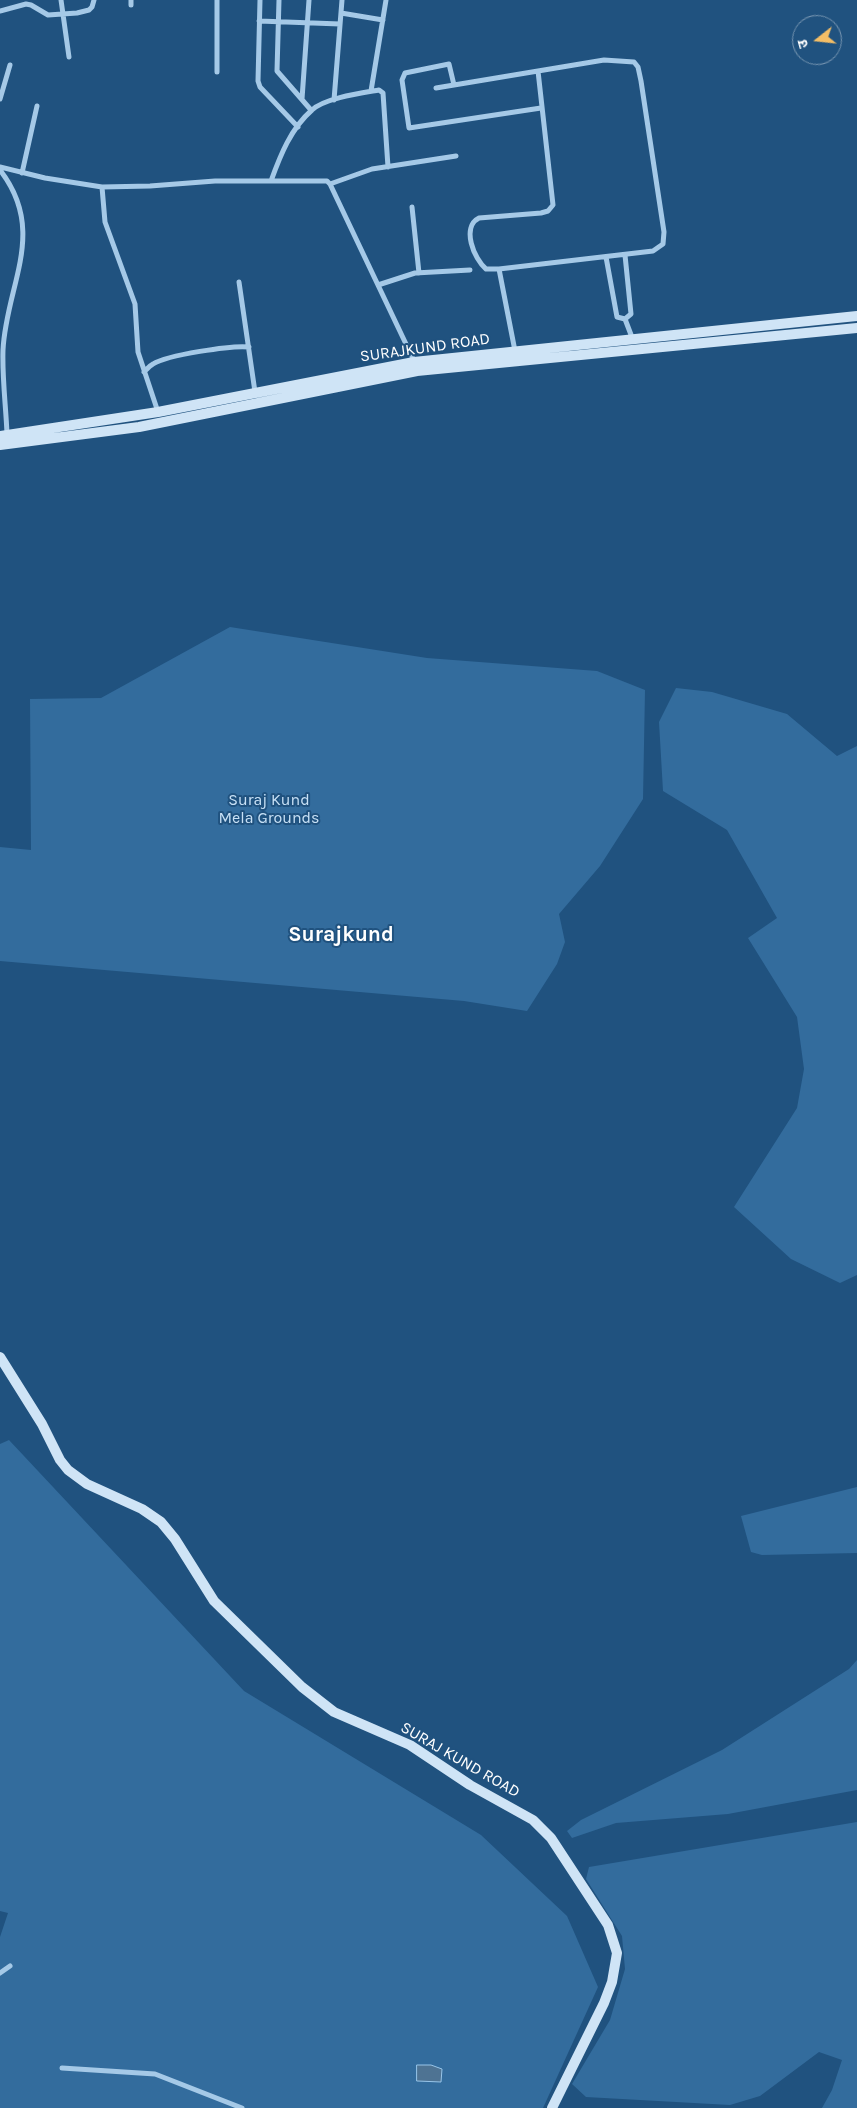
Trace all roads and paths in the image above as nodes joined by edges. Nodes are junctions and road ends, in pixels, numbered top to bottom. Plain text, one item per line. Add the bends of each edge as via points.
1 (61, 0) edge
2 (94, 0) edge
3 (217, 0) edge
4 (260, 0) edge
5 (280, 0) edge
6 (309, 0) edge
7 (342, 0) edge
8 (386, 0) edge
9 (0, 11) edge
10 (341, 13) junction
11 (63, 14) junction
12 (383, 20) junction
13 (259, 21) junction
14 (279, 22) junction
15 (308, 23) junction
16 (340, 24) junction
17 (69, 57) dead end
18 (10, 64) dead end
19 (538, 71) junction
20 (217, 72) dead end
21 (454, 85) junction
22 (436, 88) dead end
23 (370, 92) junction
24 (0, 99) edge
25 (302, 100) junction
26 (334, 100) junction
27 (37, 106) dead end
28 (542, 108) junction
29 (312, 110) junction
30 (298, 127) junction
31 (456, 156) dead end
32 (388, 167) junction
33 (0, 168) edge
34 (22, 173) junction
35 (271, 181) junction
36 (330, 184) junction
37 (102, 186) junction
38 (412, 207) dead end
39 (625, 255) junction
40 (606, 258) junction
41 (500, 269) junction
42 (470, 270) dead end
43 (419, 273) junction
44 (239, 282) dead end
45 (378, 285) junction
46 (857, 316) edge
47 (625, 319) junction
48 (857, 328) edge
49 (633, 338) junction
50 (249, 347) junction
51 (636, 350) junction
52 (514, 351) junction
53 (497, 358) junction
54 (416, 366) junction
55 (144, 372) junction
56 (3, 386) edge
57 (255, 392) junction
58 (158, 412) junction
59 (3, 440) edge
60 (0, 1357) edge
61 (10, 1966) dead end
62 (0, 1973) edge
63 (62, 2068) dead end
64 (242, 2108) edge
65 (552, 2108) edge

1 - 11 street
2 - 11 street via 89,10
3 - 20 street
4 - 13 street
5 - 14 street
6 - 15 street
7 - 10 street
8 - 12 street
9 - 11 street via 31,5 43,13
10 - 12 street
10 - 16 street
11 - 17 street
12 - 23 street
13 - 14 street
13 - 30 street via 258,81 261,90
14 - 15 street
14 - 25 street via 277,71
15 - 16 street
15 - 25 street
16 - 26 street
18 - 24 street
19 - 21 street
19 - 28 street
19 - 39 street via 604,60 625,60 634,62 638,67 662,219 663,244 653,251
21 - 22 street
21 - 28 street via 449,64 405,73 402,80 409,128
23 - 26 street
23 - 32 street via 379,90 383,93
25 - 29 street
26 - 29 street
27 - 34 street
28 - 41 street via 553,205 541,213 480,218 470,227 472,249 480,264 486,269
29 - 30 street
30 - 35 street
31 - 32 street
32 - 36 street
33 - 34 street
33 - 56 street via 20,210 24,248 5,332
34 - 37 street
35 - 36 street via 324,180
35 - 37 street
36 - 45 street
37 - 55 street via 104,222 135,304 138,352
38 - 43 street
39 - 40 street
39 - 47 street via 631,314
40 - 41 street
40 - 47 street via 617,317
41 - 52 street
42 - 43 street
43 - 45 street
44 - 50 street
45 - 54 street
46 - 49 main road, SURAJKUND ROAD
47 - 49 street
48 - 51 main road, SURAJKUND ROAD
49 - 51 street
49 - 52 main road, SURAJKUND ROAD
50 - 55 street via 234,346 192,353 154,363
50 - 57 street
51 - 53 main road, SURAJKUND ROAD
52 - 53 main road, SURAJKUND ROAD
53 - 54 main road, SURAJKUND ROAD
54 - 57 main road, SURAJKUND ROAD
54 - 59 main road, SURAJKUND ROAD via 139,427
55 - 58 street
56 - 59 street
57 - 58 main road, SURAJKUND ROAD
58 - 59 main road, SURAJKUND ROAD
60 - 65 main road, SURAJ KUND ROAD via 68,1470 87,1484 142,1509 161,1522 214,1601 302,1687 334,1712 410,1745 470,1785 533,1820 552,1838 608,1925 617,1953 604,2003
61 - 62 street
63 - 64 street via 155,2074

